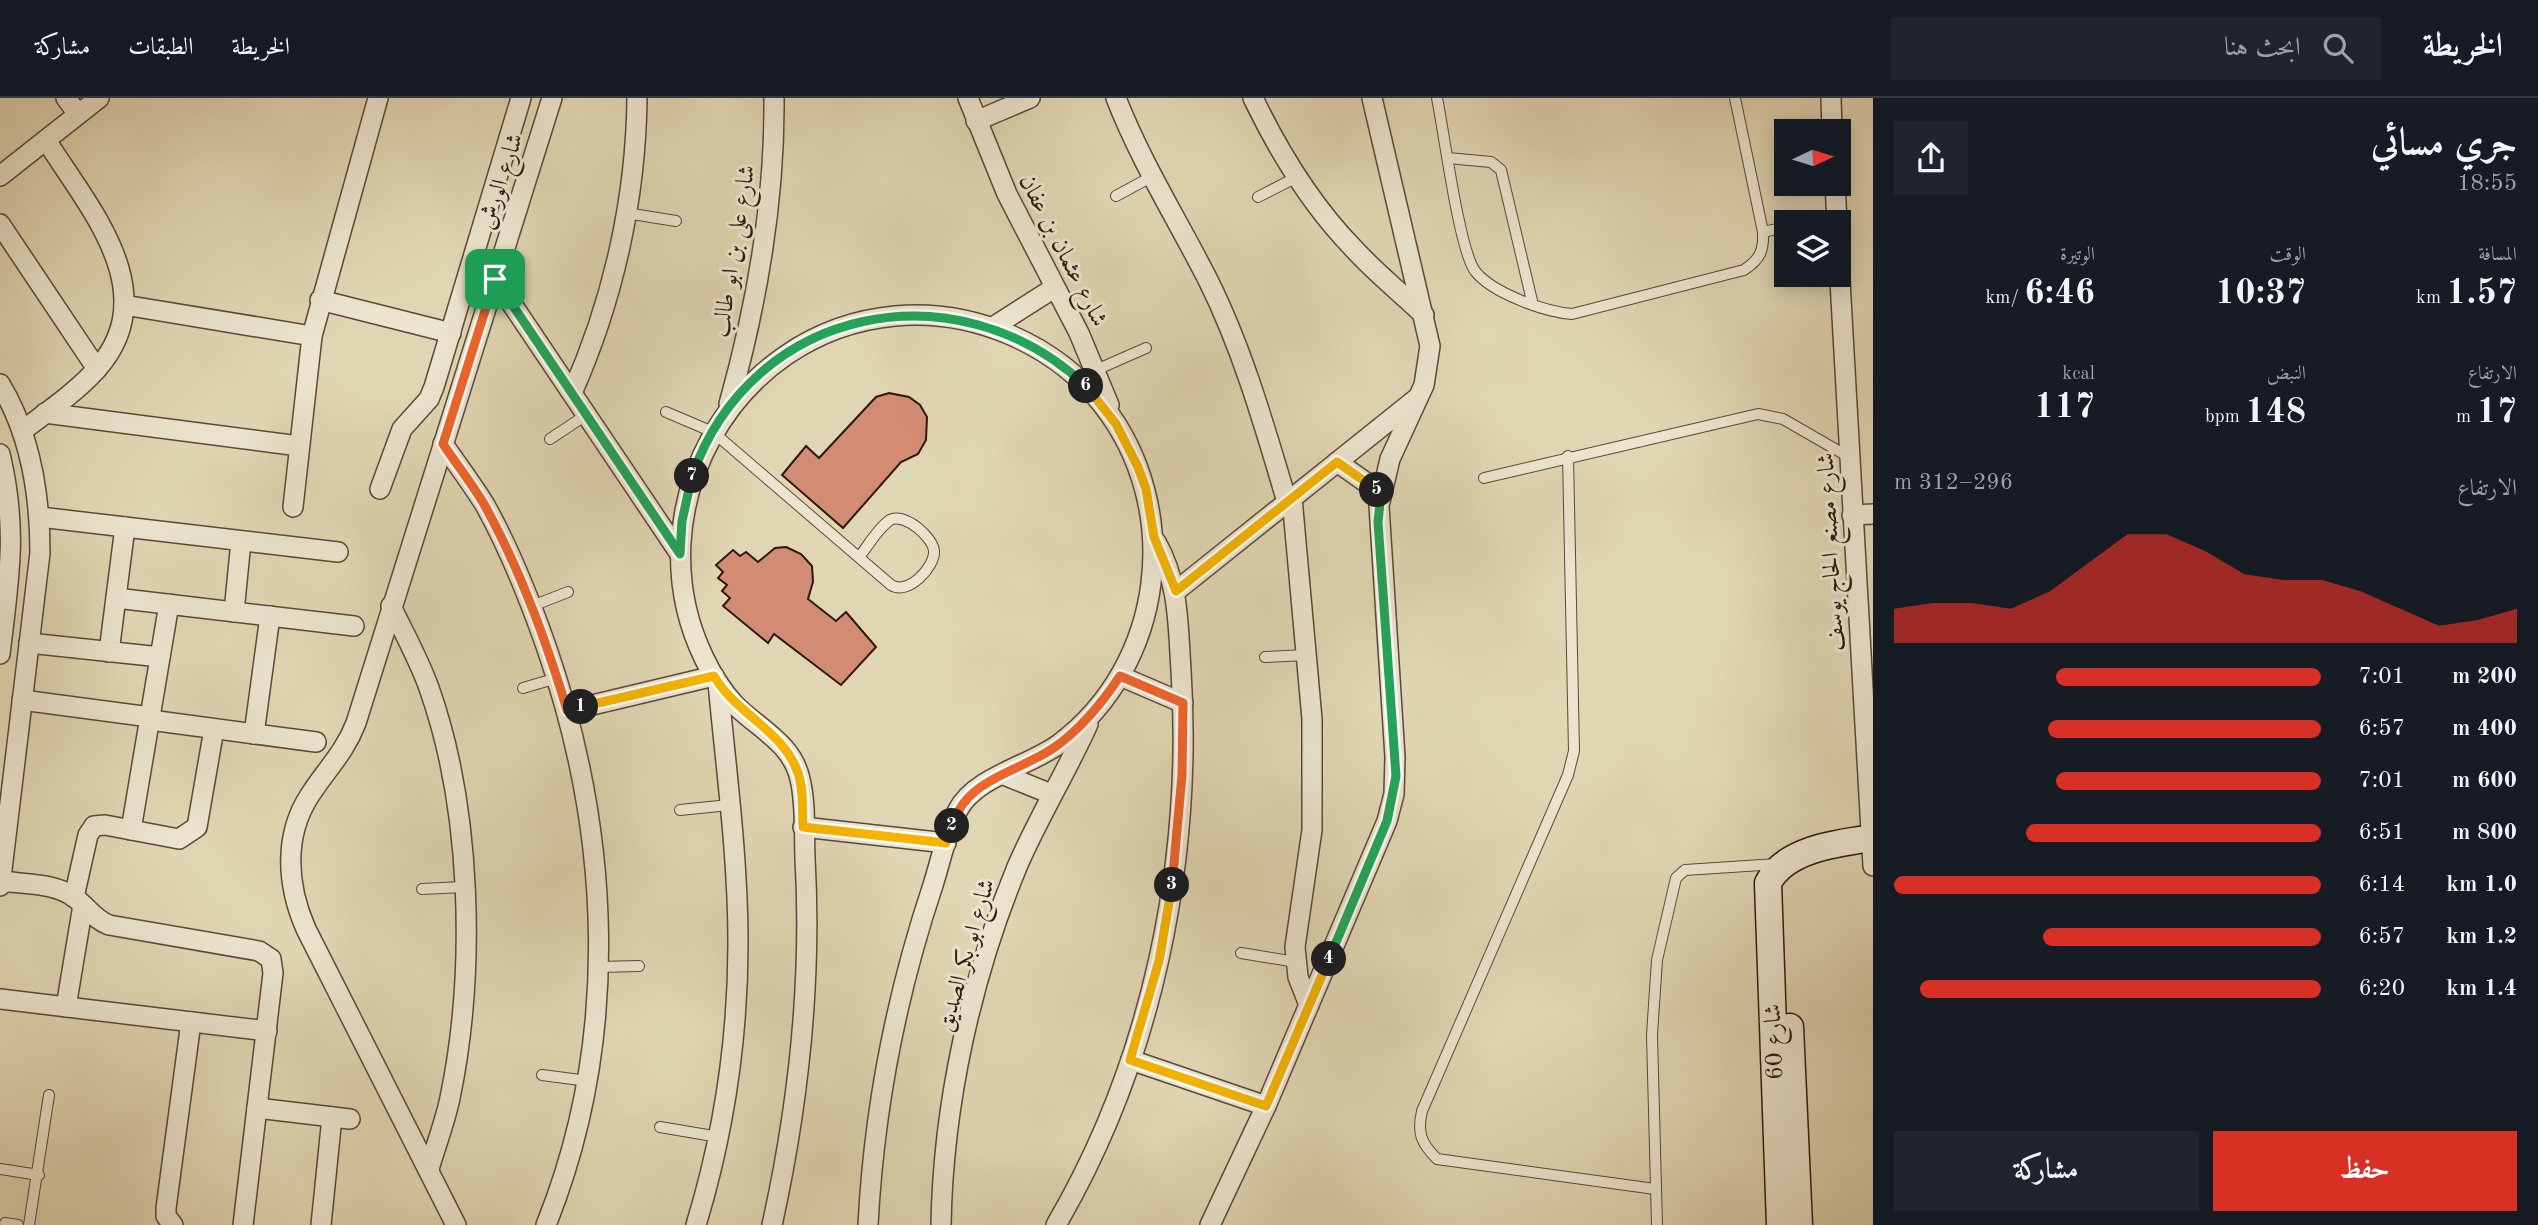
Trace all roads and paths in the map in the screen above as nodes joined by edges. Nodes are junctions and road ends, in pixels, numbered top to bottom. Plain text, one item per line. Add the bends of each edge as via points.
1 (66, 98) edge
2 (99, 98) edge
3 (378, 98) edge
4 (521, 98) edge
5 (552, 98) edge
6 (637, 98) edge
7 (775, 98) edge
8 (968, 98) edge
9 (1030, 98) edge
10 (1116, 98) edge
11 (1253, 98) edge
12 (1372, 98) edge
13 (1437, 98) edge
14 (1735, 98) edge
15 (1831, 98) edge
16 (78, 114) junction
17 (1832, 119) edge
18 (976, 121) junction
19 (46, 140) junction
20 (1448, 158) junction
21 (0, 176) edge
22 (1152, 177) junction
23 (1297, 177) junction
24 (1116, 196) dead end
25 (1258, 197) dead end
26 (626, 214) junction
27 (676, 222) dead end
28 (0, 224) edge
29 (1774, 230) edge
30 (1763, 232) junction
31 (495, 279) junction
32 (1840, 287) edge
33 (1054, 288) junction
34 (320, 300) junction
35 (124, 305) junction
36 (1533, 305) junction
37 (1425, 316) junction
38 (993, 327) junction
39 (450, 333) junction
40 (312, 336) junction
41 (1146, 348) dead end
42 (97, 369) junction
43 (1096, 370) junction
44 (0, 384) edge
45 (572, 393) junction
46 (1420, 396) junction
47 (727, 410) junction
48 (666, 412) dead end
49 (45, 413) junction
50 (586, 415) junction
51 (1116, 424) junction
52 (22, 431) junction
53 (713, 432) junction
54 (550, 439) dead end
55 (443, 444) junction
56 (299, 446) junction
57 (0, 454) edge
58 (1568, 456) junction
59 (1849, 457) junction
60 (1337, 462) junction
61 (1484, 478) dead end
62 (380, 489) dead end
63 (1381, 493) junction
64 (1289, 500) junction
65 (293, 507) dead end
66 (1873, 514) edge
67 (1852, 515) junction
68 (40, 517) junction
69 (125, 527) junction
70 (1154, 537) junction
71 (241, 541) junction
72 (338, 552) dead end
73 (680, 554) junction
74 (859, 557) junction
75 (1176, 591) junction
76 (568, 592) dead end
77 (116, 598) junction
78 (170, 604) junction
79 (391, 606) junction
80 (532, 606) junction
81 (234, 612) junction
82 (270, 616) junction
83 (354, 626) dead end
84 (29, 643) junction
85 (109, 652) junction
86 (0, 654) edge
87 (1307, 654) junction
88 (160, 657) junction
89 (1265, 657) dead end
90 (1120, 676) junction
91 (557, 678) junction
92 (716, 679) junction
93 (523, 688) dead end
94 (22, 700) junction
95 (1183, 703) junction
96 (567, 710) junction
97 (1092, 714) junction
98 (150, 719) junction
99 (214, 729) junction
100 (254, 734) junction
101 (316, 742) dead end
102 (1004, 775) junction
103 (1051, 794) junction
104 (729, 805) junction
105 (680, 810) dead end
106 (803, 827) junction
107 (131, 830) junction
108 (1872, 838) edge
109 (946, 843) junction
110 (1782, 864) junction
111 (1873, 866) edge
112 (0, 883) edge
113 (463, 887) junction
114 (422, 889) dead end
115 (79, 901) junction
116 (1241, 953) dead end
117 (1296, 962) junction
118 (639, 966) dead end
119 (599, 967) junction
120 (0, 999) edge
121 (1309, 1005) junction
122 (66, 1007) junction
123 (191, 1022) junction
124 (267, 1031) junction
125 (1130, 1060) junction
126 (542, 1075) dead end
127 (589, 1081) junction
128 (49, 1095) dead end
129 (1266, 1106) junction
130 (257, 1108) junction
131 (660, 1127) dead end
132 (719, 1137) junction
133 (0, 1169) edge
134 (429, 1169) junction
135 (39, 1175) junction
136 (1655, 1189) junction
137 (5, 1223) dead end
138 (18, 1225) edge
139 (29, 1225) edge
140 (173, 1225) edge
141 (243, 1225) edge
142 (321, 1225) edge
143 (456, 1225) edge
144 (546, 1225) edge
145 (696, 1225) edge
146 (772, 1225) edge
147 (867, 1225) edge
148 (942, 1225) edge
149 (1056, 1225) edge
150 (1210, 1225) edge
151 (1657, 1225) edge
152 (1780, 1225) edge
153 (1798, 1225) edge

1 - 16 street
2 - 16 street
3 - 34 street
4 - 39 street
5 - 31 street, شارع الورش
6 - 26 street
7 - 47 street, شارع على بن ابو طالب via 761,262
8 - 18 street, شارع عثمان بن عفان
9 - 18 street
10 - 22 street
11 - 23 street
12 - 37 street
13 - 20 lane
14 - 30 lane
15 - 17 street
16 - 19 street
18 - 33 street, شارع عثمان بن عفان
19 - 21 street
19 - 35 street via 116,251
20 - 36 lane via 1469,261 1486,282
20 - 36 lane via 1479,159 1501,170
22 - 24 lane
22 - 64 street via 1209,282
23 - 25 lane
23 - 37 street via 1354,250
26 - 27 lane
26 - 45 street via 603,314
28 - 42 street
29 - 30 lane
30 - 36 lane via 1764,247 1757,261 1745,270 1572,314
31 - 45 street
31 - 55 street, شارع الورش
32 - 59 street, شارع مصنع الحاج يوسف
33 - 38 street
33 - 43 street, شارع عثمان بن عفان
34 - 39 street
34 - 40 street
35 - 40 street
35 - 42 street via 115,339
37 - 46 street via 1429,361
38 - 47 street via 913,315 842,327 778,360
38 - 51 street via 1069,370
39 - 62 street via 429,399 402,429
40 - 56 street
41 - 43 lane
42 - 49 street
43 - 51 street, شارع عثمان بن عفان
44 - 52 street
45 - 50 street
46 - 60 street
46 - 63 street via 1390,459
47 - 53 street
48 - 53 lane
49 - 52 street
49 - 56 street
50 - 54 lane
50 - 73 street
51 - 70 street via 1146,489
52 - 68 street
53 - 73 street via 687,497
53 - 74 lane
55 - 79 street, شارع الورش
55 - 80 street via 484,504
56 - 65 street
57 - 86 street via 10,495 13,540
58 - 59 lane via 1758,414 1783,419
58 - 61 lane
58 - 136 lane via 1574,751 1568,775 1418,1129 1424,1146 1437,1159
59 - 67 street, شارع مصنع الحاج يوسف
60 - 63 street
60 - 64 street
63 - 121 street via 1378,522 1394,794 1387,821
64 - 75 street
64 - 87 street
66 - 67 street
67 - 108 street, شارع مصنع الحاج يوسف
68 - 69 street
68 - 84 street
69 - 71 street
69 - 77 street
70 - 75 street
70 - 90 street via 1148,609
71 - 72 street
71 - 81 street
73 - 92 street via 688,617
74 - 74 lane via 891,585 903,589 912,585 933,558 934,549 905,519 896,518
75 - 95 street
76 - 80 lane
77 - 78 street
77 - 85 street
78 - 81 street
78 - 88 street
79 - 113 street via 429,687 441,730 457,815
79 - 134 street, شارع الورش via 350,738 301,812 292,844 291,878 306,929
80 - 91 street
81 - 82 street
82 - 83 street
82 - 100 street
84 - 85 street
84 - 94 street
85 - 88 street
87 - 89 lane
87 - 117 street via 1312,830 1296,932
88 - 98 street
90 - 95 street
90 - 97 street
91 - 93 lane
91 - 96 street
92 - 96 street
92 - 104 street
92 - 106 street via 732,702 778,741 793,761 801,783
94 - 98 street
94 - 112 street
95 - 125 street via 1182,775 1168,916
96 - 119 street via 591,831
97 - 102 street via 1056,746
97 - 103 street, شارع ابو بكر الصديق
98 - 99 street
98 - 107 street
99 - 100 street
99 - 107 street via 197,827 179,839
100 - 101 street
102 - 103 street
102 - 109 street via 981,785 964,800
103 - 148 street, شارع ابو بكر الصديق via 999,914 970,1013 951,1115
104 - 105 lane
104 - 132 street via 738,984
106 - 109 street
106 - 146 street via 805,1007 793,1119
107 - 115 street via 100,824 90,830
108 - 110 street via 1812,851
108 - 111 street, شارع مصنع الحاج يوسف
109 - 147 street via 892,1031
110 - 136 lane via 1685,870 1676,878 1657,960 1652,1035
110 - 152 street, شارع 60 via 1768,883 1767,895
110 - 153 street, شارع 60
112 - 115 street via 50,888
113 - 114 lane
113 - 134 street via 460,1031 450,1099
115 - 122 street
115 - 124 street via 109,925 266,954 274,965
116 - 117 lane
117 - 121 street
118 - 119 lane
119 - 127 street
120 - 122 street
121 - 129 street
122 - 123 street
123 - 124 street
123 - 140 street via 166,1208
124 - 130 street
125 - 129 street
125 - 149 street via 1102,1135
126 - 127 lane
127 - 144 street via 570,1161
128 - 135 lane
129 - 150 street
130 - 141 street
130 - 142 street via 341,1118
131 - 132 lane
132 - 145 street
133 - 135 lane
134 - 143 street, شارع الورش
135 - 139 lane
136 - 151 lane
137 - 138 lane

